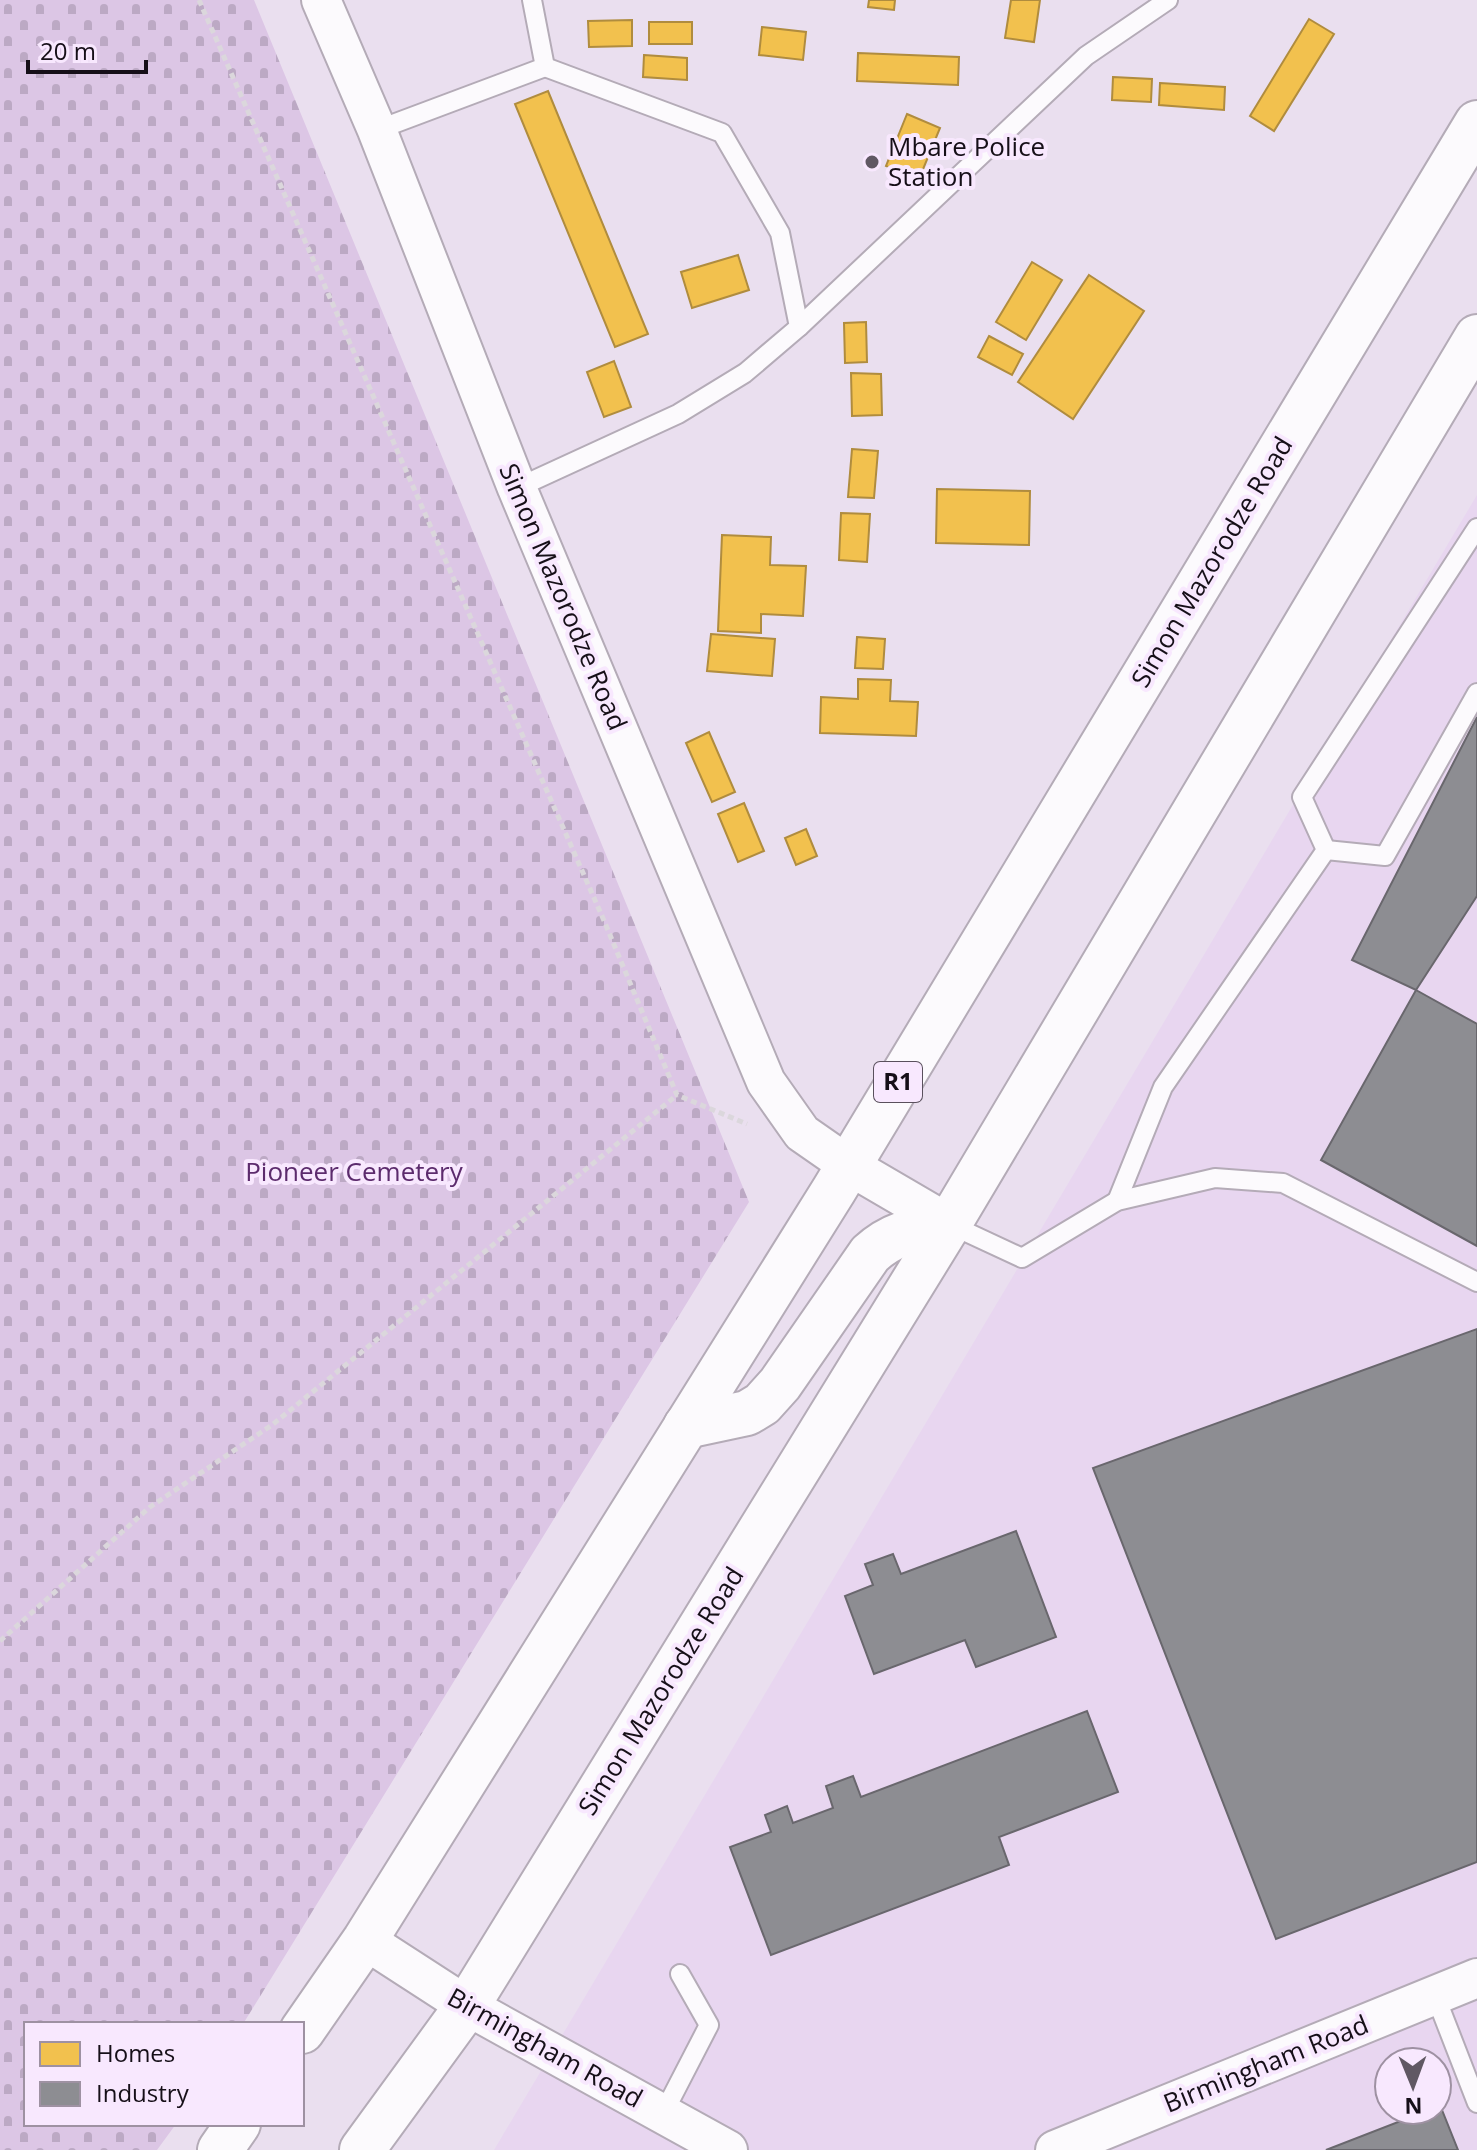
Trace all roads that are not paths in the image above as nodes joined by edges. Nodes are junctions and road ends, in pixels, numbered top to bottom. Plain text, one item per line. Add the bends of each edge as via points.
1 (321, 0) edge
2 (532, 0) edge
3 (1168, 0) edge
4 (545, 67) junction
5 (1477, 123) edge
6 (377, 130) junction
7 (799, 327) junction
8 (1477, 337) edge
9 (517, 488) junction
10 (1477, 528) edge
11 (1477, 693) edge
12 (1326, 850) junction
13 (848, 1165) junction
14 (1117, 1201) junction
15 (949, 1224) junction
16 (1477, 1282) edge
17 (686, 1426) junction
18 (365, 1940) junction
19 (680, 1974) dead end
20 (1477, 1978) edge
21 (1435, 1995) junction
22 (467, 2006) junction
23 (304, 2028) edge
24 (1477, 2103) edge
25 (663, 2114) junction
26 (237, 2126) edge
27 (220, 2150) edge
28 (362, 2150) edge
29 (728, 2150) edge
30 (1055, 2150) edge

1 - 6 street, Simon Mazorodze Road
2 - 4 lane
3 - 7 lane via 1086,56
4 - 6 lane
4 - 7 lane via 722,133 780,233
5 - 13 highway, Simon Mazorodze Road / R1
6 - 9 street, Simon Mazorodze Road
7 - 9 lane via 745,373 678,414
8 - 15 highway, Simon Mazorodze Road
9 - 13 street, Simon Mazorodze Road via 766,1082 802,1133
10 - 12 lane via 1302,797
11 - 12 lane via 1385,856
12 - 14 lane via 1163,1087
13 - 15 street, Simon Mazorodze Road
13 - 17 highway, Simon Mazorodze Road / R1
14 - 15 lane via 1022,1258
14 - 16 lane via 1215,1178 1283,1183
15 - 17 highway via 882,1242 762,1404 747,1413
15 - 22 highway, Simon Mazorodze Road
17 - 18 highway, Simon Mazorodze Road / R1
18 - 22 street, Birmingham Road
18 - 23 highway, Simon Mazorodze Road / R1
19 - 25 lane via 709,2025
20 - 21 street, Birmingham Road
21 - 24 lane
21 - 30 street, Birmingham Road
22 - 25 street, Birmingham Road
22 - 28 highway, Simon Mazorodze Road
25 - 29 street, Birmingham Road
26 - 27 highway

